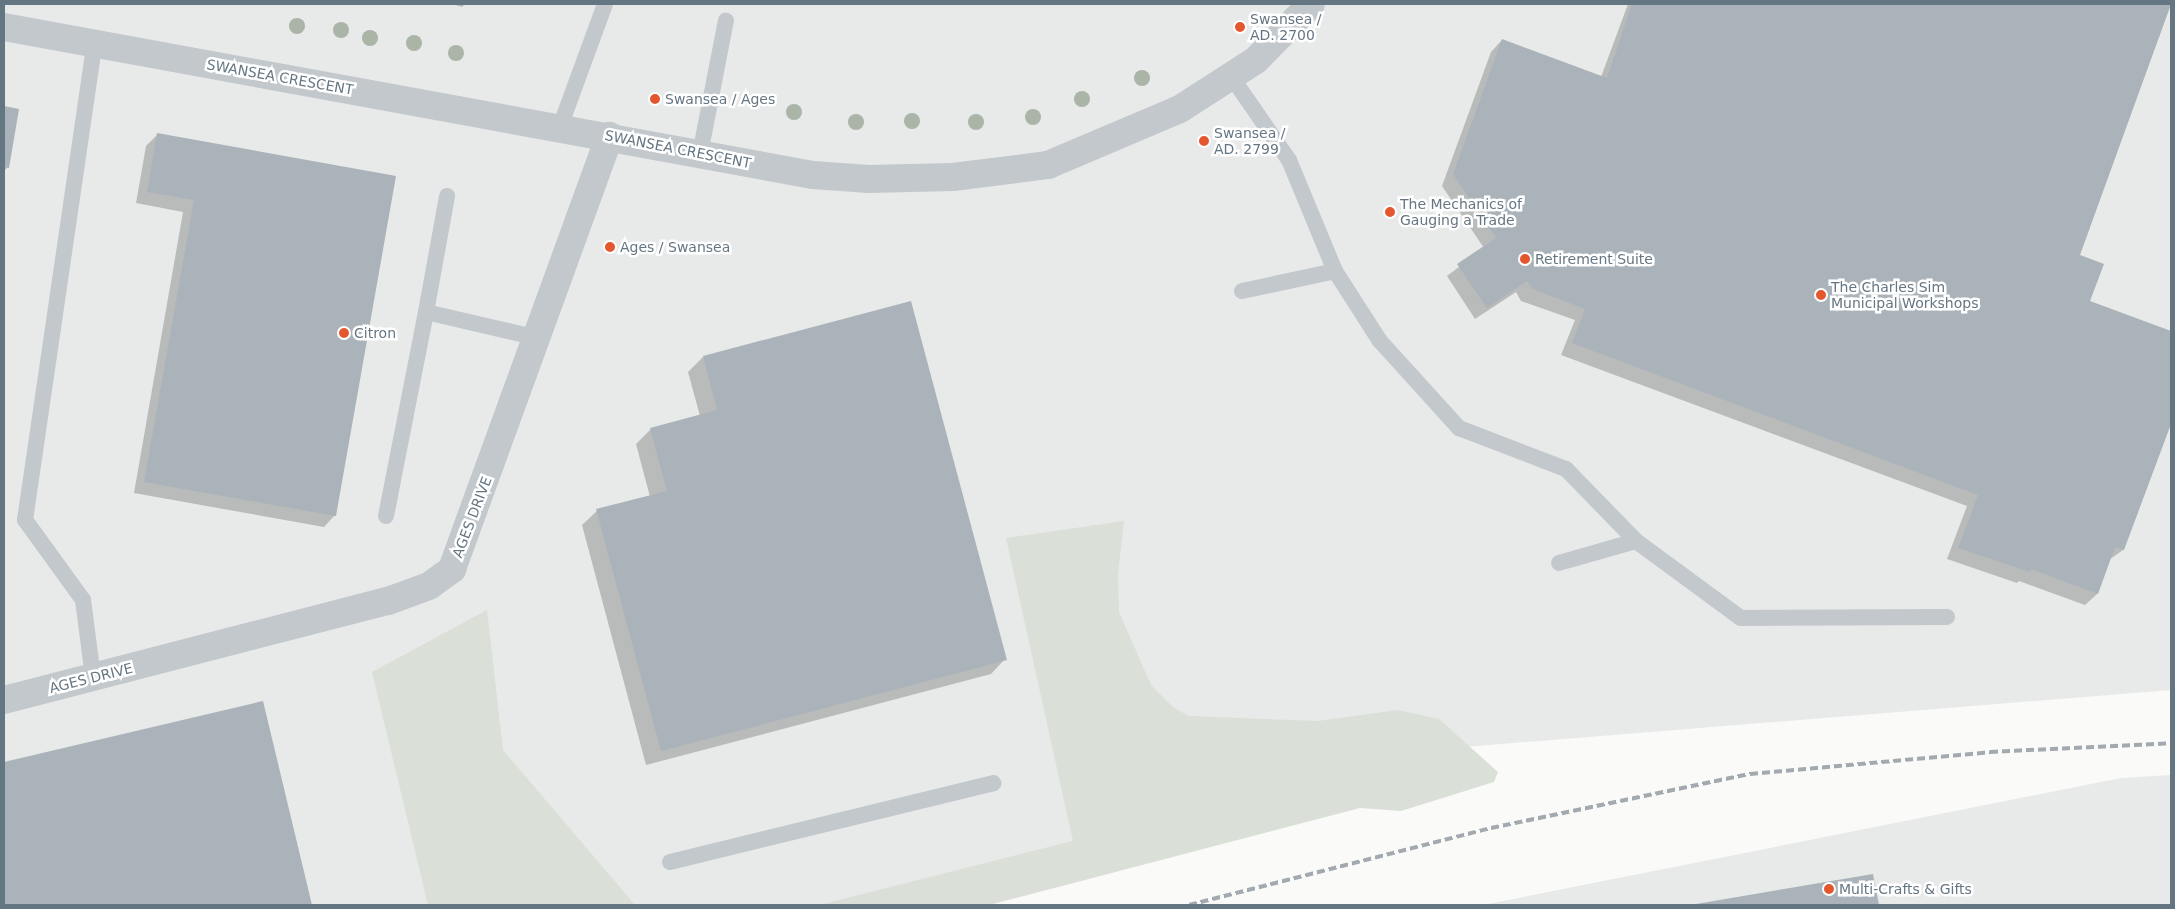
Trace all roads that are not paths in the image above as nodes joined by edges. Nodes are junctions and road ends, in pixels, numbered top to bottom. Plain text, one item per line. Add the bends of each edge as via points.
1 (605, 4) edge
2 (1311, 4) edge
3 (726, 20) dead end
4 (4, 27) edge
5 (95, 43) junction
6 (1231, 76) junction
7 (560, 127) junction
8 (610, 136) junction
9 (700, 154) junction
10 (447, 196) dead end
11 (1335, 272) junction
12 (1242, 291) dead end
13 (426, 312) junction
14 (538, 338) junction
15 (386, 516) dead end
16 (1636, 541) junction
17 (1559, 564) dead end
18 (1947, 617) dead end
19 (94, 677) junction
20 (4, 700) edge
21 (994, 782) dead end
22 (670, 862) dead end

1 - 7 lane
2 - 6 street, SWANSEA CRESCENT via 1256,60
3 - 9 lane
4 - 5 street, SWANSEA CRESCENT
5 - 7 street, SWANSEA CRESCENT
5 - 19 lane via 25,520 83,600
6 - 9 street, SWANSEA CRESCENT via 1180,109 1048,165 953,177 869,180 813,175
6 - 11 lane via 1289,160
7 - 8 street, SWANSEA CRESCENT
8 - 9 street, SWANSEA CRESCENT
8 - 14 street, AGES DRIVE
10 - 13 lane
11 - 12 lane
11 - 16 lane via 1380,341 1459,428 1566,469
13 - 14 lane
13 - 15 lane
14 - 19 street, AGES DRIVE via 452,569 437,580 388,602
16 - 17 lane
16 - 18 lane via 1740,618
19 - 20 street, AGES DRIVE
21 - 22 lane

